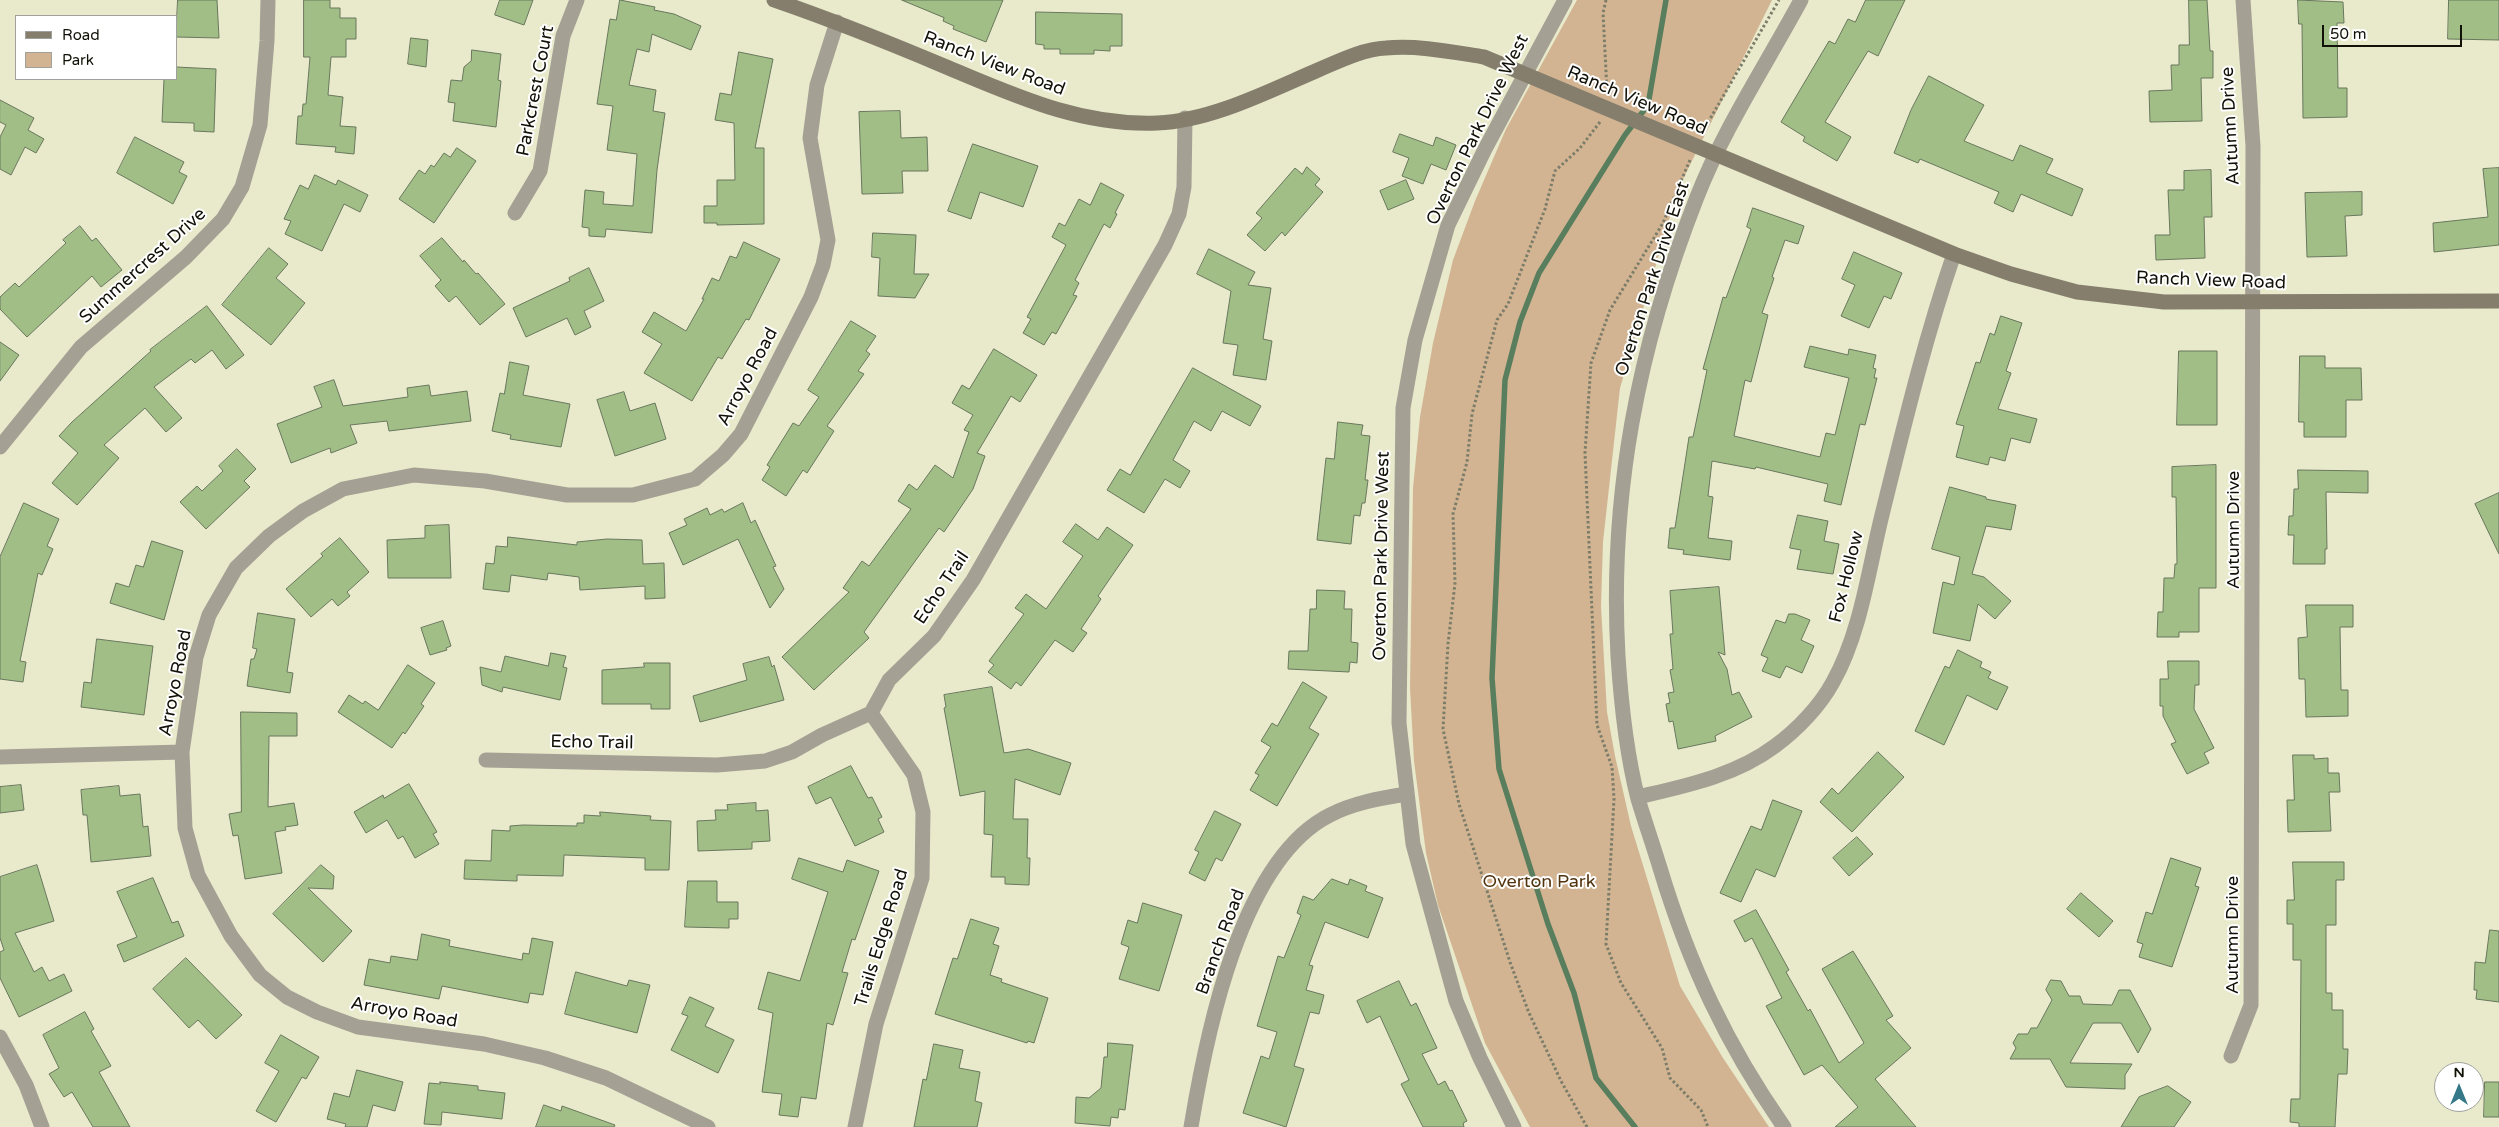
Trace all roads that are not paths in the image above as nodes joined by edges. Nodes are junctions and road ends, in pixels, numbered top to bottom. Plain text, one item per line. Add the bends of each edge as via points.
1 (268, 0) edge
2 (577, 0) edge
3 (774, 0) edge
4 (1565, 0) edge
5 (1801, 0) edge
6 (2243, 0) edge
7 (837, 22) junction
8 (1525, 72) junction
9 (1185, 118) junction
10 (1715, 154) junction
11 (515, 213) dead end
12 (1954, 254) junction
13 (2499, 301) edge
14 (2253, 303) junction
15 (0, 447) edge
16 (870, 713) junction
17 (182, 752) junction
18 (0, 757) edge
19 (486, 760) dead end
20 (1406, 794) junction
21 (1638, 798) junction
22 (0, 1036) edge
23 (2231, 1056) dead end
24 (42, 1127) edge
25 (708, 1127) edge
26 (855, 1127) edge
27 (1191, 1127) edge
28 (1514, 1127) edge
29 (1784, 1127) edge

1 - 15 street, Summercrest Drive via 268,42 260,125 242,187 223,219 186,257 81,347
2 - 11 street, Parkcrest Court via 563,36 540,171
3 - 7 street, Ranch View Road
4 - 8 street, Overton Park Drive West
5 - 10 street, Overton Park Drive East
6 - 14 street, Autumn Drive via 2253,146
7 - 9 street, Ranch View Road via 1045,107 1119,122 1158,123
7 - 17 street, Arroyo Road via 817,85 810,138 828,240 823,265 811,297 741,434 723,455 694,479 633,495 567,495 486,481 414,476 343,489 303,511 269,536 236,568 209,615 196,657
8 - 9 street, Ranch View Road via 1484,57 1445,50 1385,48 1348,57 1232,106
8 - 10 street, Ranch View Road
8 - 20 street, Overton Park Drive West via 1448,225 1415,340 1403,408 1399,723
9 - 16 street, Echo Trail via 1184,187 1179,214 1165,245 973,580 934,636 889,680
10 - 12 street, Ranch View Road
10 - 21 street, Overton Park Drive East via 1680,242 1638,383 1622,487 1615,601 1621,695
12 - 14 street, Ranch View Road via 2078,292 2164,302
12 - 21 street, Fox Hollow via 1917,370 1858,616 1834,681 1808,715 1757,758 1716,776
13 - 14 street, Ranch View Road
14 - 23 street, Autumn Drive via 2251,1005
16 - 19 street, Echo Trail via 792,752 765,761 717,765
16 - 26 street, Trails Edge Road via 914,775 923,812 922,878 876,1024
17 - 18 street
17 - 25 street, Arroyo Road via 185,828 198,875 231,936 260,975 287,997 316,1012 358,1027 484,1044 545,1058 606,1078
20 - 27 street, Branch Road via 1374,800 1330,815 1303,833 1283,854 1254,900 1241,931 1216,1008
20 - 28 street, Overton Park Drive West via 1413,844 1456,1001
21 - 29 street, Overton Park Drive East via 1671,904 1702,984 1737,1056
22 - 24 street via 26,1085

